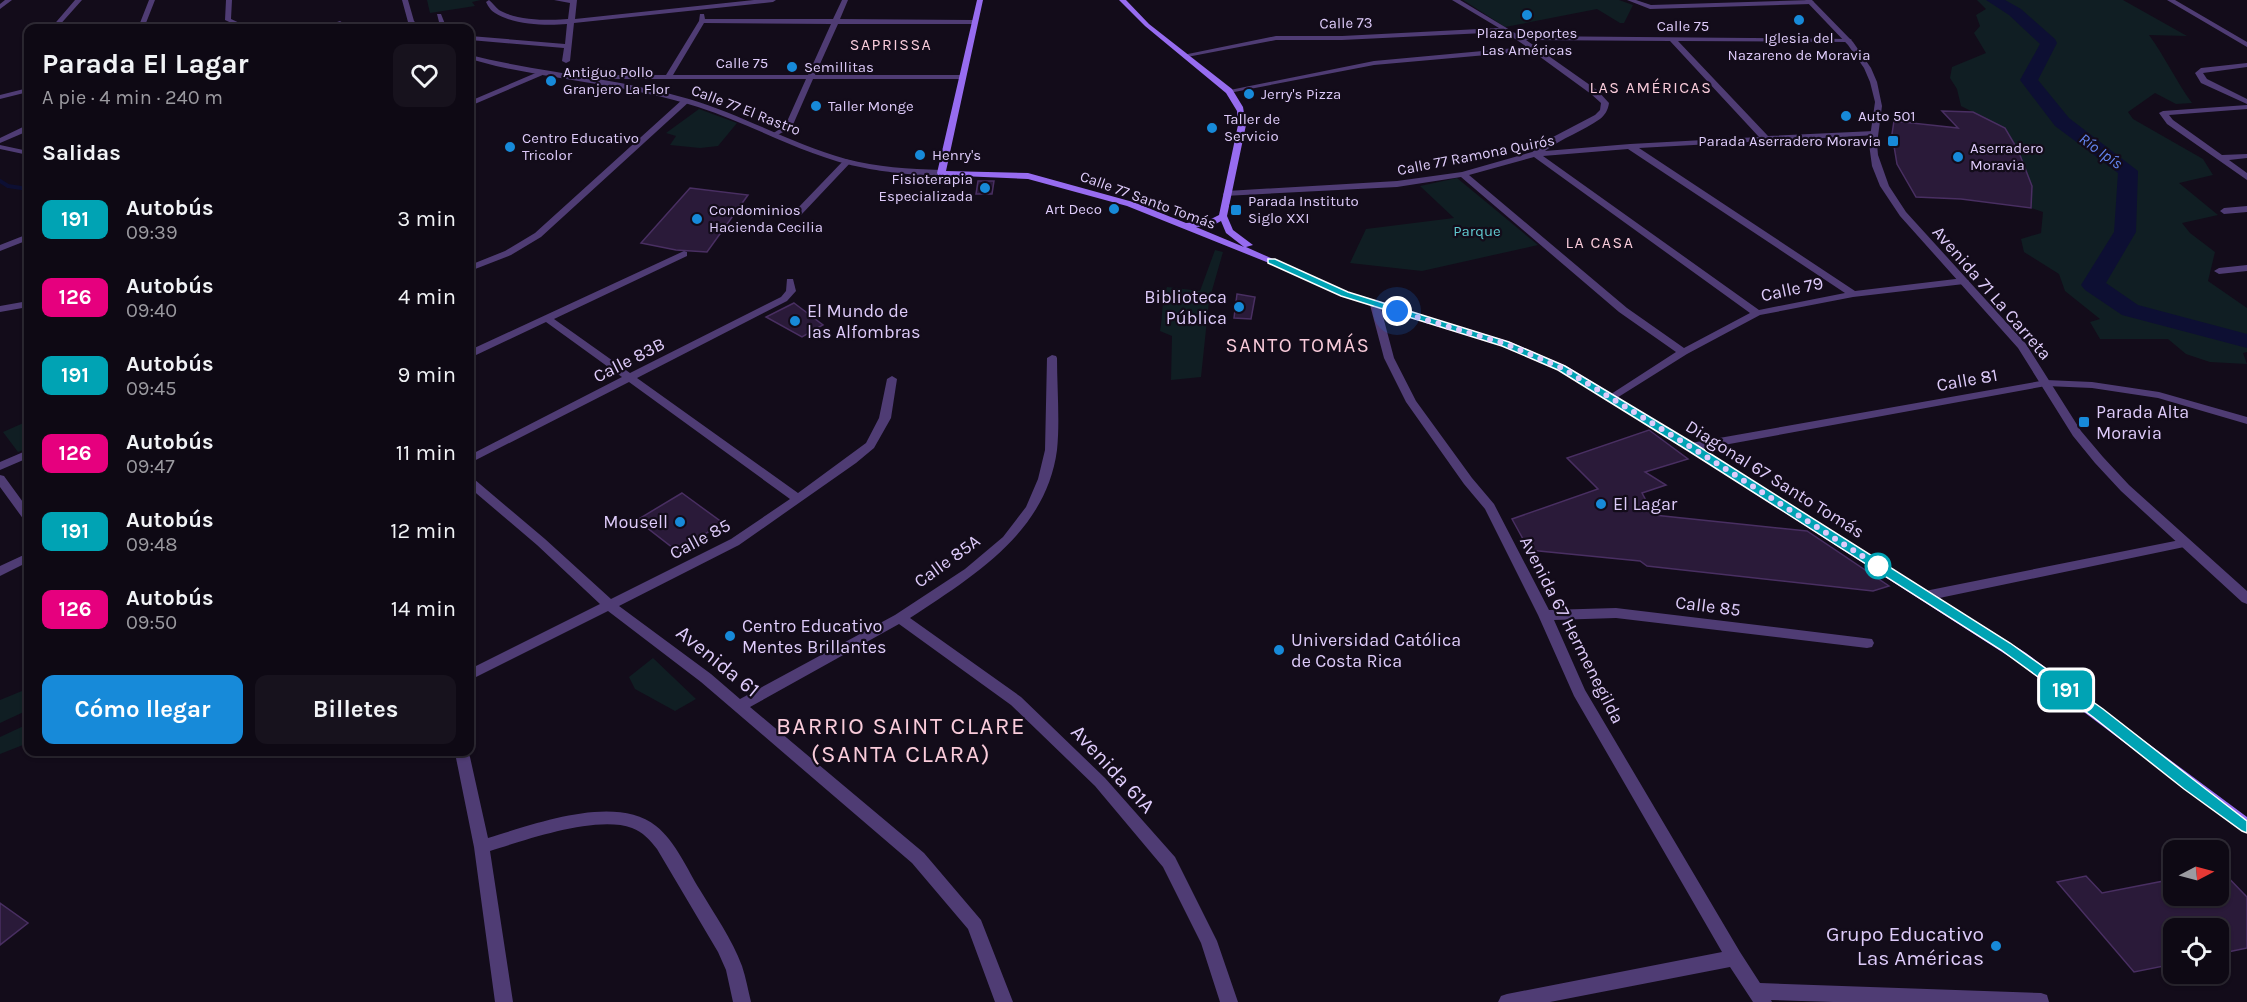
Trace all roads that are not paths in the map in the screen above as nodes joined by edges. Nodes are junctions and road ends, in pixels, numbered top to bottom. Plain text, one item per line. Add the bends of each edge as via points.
1 (9, 0) edge
2 (79, 0) edge
3 (152, 0) edge
4 (229, 0) edge
5 (405, 0) edge
6 (557, 0) edge
7 (773, 0) edge
8 (845, 0) edge
9 (980, 0) edge
10 (1122, 0) edge
11 (1455, 0) edge
12 (2170, 0) edge
13 (574, 1) edge
14 (1809, 1) edge
15 (489, 2) dead end
16 (1634, 2) edge
17 (0, 7) edge
18 (700, 8) junction
19 (439, 15) dead end
20 (702, 21) junction
21 (835, 21) junction
22 (340, 22) dead end
23 (570, 22) junction
24 (974, 22) junction
25 (58, 24) edge
26 (143, 24) edge
27 (237, 24) edge
28 (334, 24) edge
29 (413, 24) edge
30 (442, 24) edge
31 (1507, 30) junction
32 (474, 38) edge
33 (1518, 38) junction
34 (1673, 40) junction
35 (1848, 40) junction
36 (2247, 45) edge
37 (566, 46) junction
38 (1533, 49) junction
39 (1187, 55) junction
40 (474, 58) edge
41 (566, 61) dead end
42 (2247, 65) edge
43 (541, 74) junction
44 (810, 76) junction
45 (558, 77) junction
46 (669, 77) junction
47 (962, 77) junction
48 (24, 91) edge
49 (1229, 91) junction
50 (0, 97) edge
51 (686, 101) junction
52 (474, 102) edge
53 (2247, 102) edge
54 (2247, 107) edge
55 (24, 130) edge
56 (1874, 133) junction
57 (774, 135) junction
58 (1766, 138) junction
59 (0, 141) edge
60 (1630, 146) junction
61 (0, 147) edge
62 (24, 152) edge
63 (1535, 154) junction
64 (2247, 156) edge
65 (2222, 158) junction
66 (848, 161) junction
67 (941, 173) junction
68 (1463, 174) junction
69 (2247, 177) edge
70 (1227, 194) junction
71 (2247, 209) edge
72 (2224, 211) dead end
73 (798, 213) dead end
74 (1223, 216) junction
75 (1176, 222) junction
76 (24, 239) edge
77 (0, 248) edge
78 (684, 255) dead end
79 (1272, 261) junction
80 (474, 265) edge
81 (2247, 268) edge
82 (2219, 271) dead end
83 (790, 281) dead end
84 (1964, 281) junction
85 (1853, 294) junction
86 (24, 305) edge
87 (1375, 305) junction
88 (0, 309) edge
89 (1757, 313) junction
90 (546, 318) junction
91 (474, 352) edge
92 (1683, 352) junction
93 (1052, 358) dead end
94 (630, 377) junction
95 (892, 379) dead end
96 (2046, 383) junction
97 (1612, 398) junction
98 (2247, 421) edge
99 (1691, 447) junction
100 (24, 456) edge
101 (474, 457) edge
102 (0, 466) edge
103 (0, 479) edge
104 (474, 485) edge
105 (798, 499) junction
106 (24, 512) edge
107 (2185, 543) junction
108 (24, 559) edge
109 (0, 571) edge
110 (1925, 596) junction
111 (2247, 599) edge
112 (609, 605) junction
113 (1545, 615) junction
114 (900, 618) junction
115 (1867, 643) dead end
116 (474, 673) edge
117 (739, 706) junction
118 (462, 756) edge
119 (2247, 826) edge
120 (482, 847) junction
121 (1734, 958) junction
122 (1760, 997) edge
123 (2041, 1000) dead end
124 (504, 1002) edge
125 (742, 1002) edge
126 (1004, 1002) edge
127 (1229, 1002) edge
128 (1507, 1002) edge

1 - 17 street
2 - 25 street
3 - 26 street
4 - 27 street via 228,20
5 - 29 street
6 - 13 street
7 - 18 street
8 - 21 street
9 - 24 main road
10 - 39 main road
11 - 31 street
12 - 36 street
13 - 23 street
14 - 16 street via 1670,7
14 - 35 street, Avenida 71 La Carreta
15 - 23 street via 496,11 513,18
18 - 20 street
18 - 23 street
19 - 30 street
20 - 21 street
20 - 46 street
21 - 24 street
21 - 44 street
22 - 28 street
23 - 37 street
24 - 47 main road
31 - 33 street
31 - 39 street, Calle 73 via 1276,38
32 - 37 street
33 - 34 street, Calle 75
33 - 38 street
34 - 35 street, Calle 75
34 - 58 street
35 - 56 street, Avenida 71 La Carreta via 1872,80 1878,99
37 - 41 street
38 - 49 street via 1374,63
38 - 63 street via 1605,103 1598,117
39 - 49 main road
40 - 43 street, Calle 77 El Rastro
42 - 53 street via 2210,68 2199,74 2204,81
43 - 45 street, Calle 77 El Rastro
43 - 52 street
44 - 46 street, Calle 75
44 - 47 street, Calle 75
44 - 57 street via 788,127
45 - 46 street, Calle 75
45 - 51 street, Calle 77 El Rastro via 633,88
47 - 67 main road
48 - 50 street
49 - 70 main road via 1238,103 1242,125
51 - 57 street, Calle 77 El Rastro
51 - 80 street via 538,235
54 - 65 street via 2163,113
55 - 59 street
56 - 58 street, Calle 77 Ramona Quirós
56 - 84 street, Avenida 71 La Carreta via 1875,160 1886,189 1914,228
57 - 66 street, Calle 77 El Rastro
58 - 60 street, Calle 77 Ramona Quirós
60 - 63 street, Calle 77 Ramona Quirós
60 - 85 street
61 - 62 street
63 - 68 street, Calle 77 Ramona Quirós
63 - 89 street
64 - 65 street
65 - 69 street
66 - 67 street, Calle 77 El Rastro via 894,170
66 - 73 street
67 - 75 main road, Calle 77 Santo Tomás via 1028,176 1130,204
68 - 70 street, Calle 77 Ramona Quirós via 1397,184
68 - 92 street via 1623,310
70 - 74 main road
71 - 72 street
74 - 75 main road via 1198,226
74 - 79 main road via 1235,237
75 - 79 main road, Calle 77 Santo Tomás
76 - 77 street
78 - 90 street
79 - 87 main road, Diagonal 67 Santo Tomás
81 - 82 street
83 - 94 street, Calle 83B via 790,293 784,298
84 - 85 street, Calle 79
84 - 96 street, Avenida 71 La Carreta via 2022,346
85 - 89 street, Calle 79
86 - 88 street
87 - 97 main road, Diagonal 67 Santo Tomás via 1506,344 1562,368
87 - 113 street, Avenida 67 Hermenegilda via 1389,358 1411,402 1490,507
89 - 92 street, Calle 79
90 - 91 street
90 - 94 street
92 - 97 street, Calle 79
93 - 114 street, Calle 85A via 1051,450 1031,508 1007,540 970,572
94 - 101 street, Calle 83B
94 - 105 street
95 - 105 street, Calle 85 via 885,418 870,445
96 - 98 street, Calle 81 via 2159,394
96 - 99 street, Calle 81
96 - 107 street, Avenida 71 La Carreta via 2086,445
97 - 99 main road, Diagonal 67 Santo Tomás
99 - 110 main road, Diagonal 67 Santo Tomás
100 - 102 street
103 - 106 street
104 - 112 street, Avenida 61
105 - 112 street, Calle 85 via 735,542
107 - 110 street
107 - 111 street, Avenida 71 La Carreta
108 - 109 street
110 - 119 main road, Diagonal 67 Santo Tomás via 2021,657
112 - 116 street, Calle 85
112 - 117 street, Avenida 61
113 - 115 street, Calle 85 via 1616,613
113 - 121 street, Avenida 67 Hermenegilda via 1580,692
114 - 117 street, Calle 85A
114 - 127 street, Avenida 61A via 1016,701 1100,782 1169,862 1209,941
117 - 126 street, Avenida 61 via 918,858 975,925
118 - 120 street
120 - 124 street
120 - 125 street via 556,825 599,818 624,820 648,828 665,847 733,966
121 - 122 street, Avenida 67 Hermenegilda
121 - 128 street
122 - 123 street

